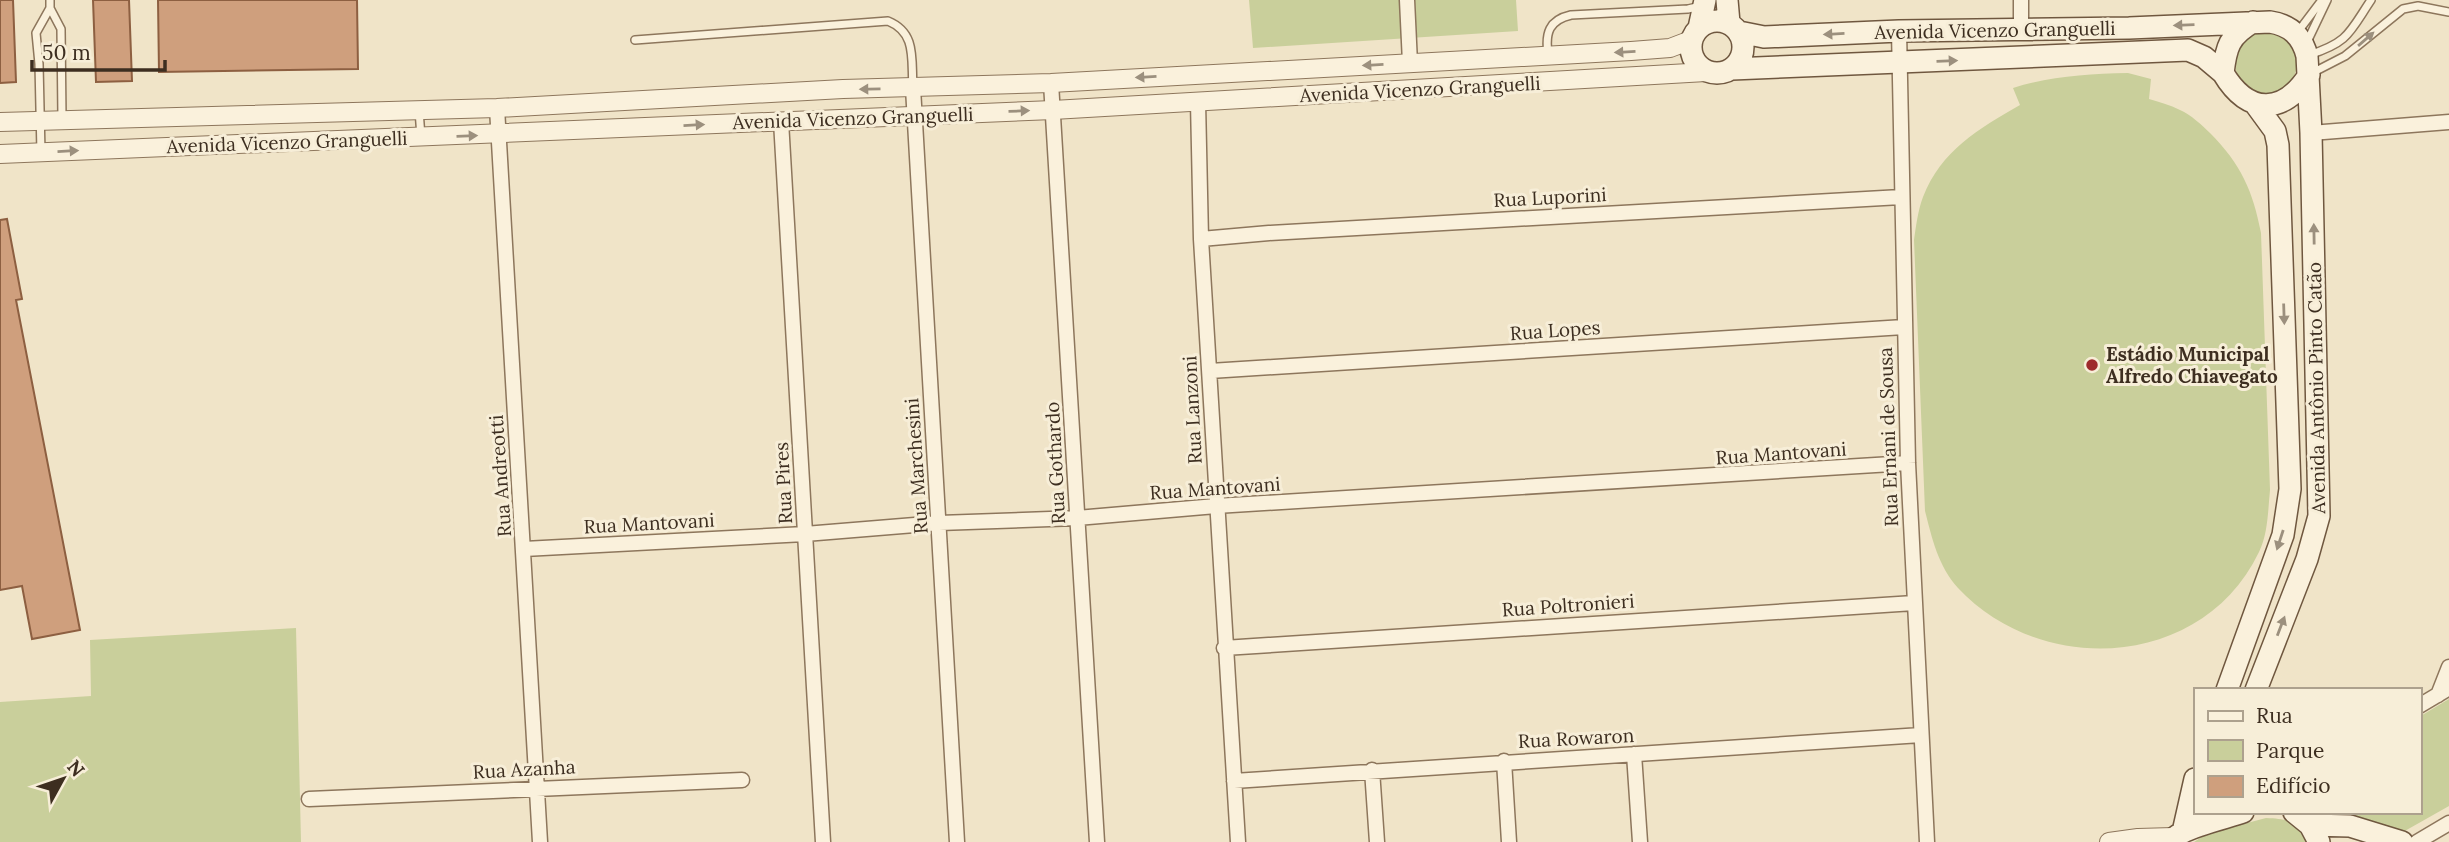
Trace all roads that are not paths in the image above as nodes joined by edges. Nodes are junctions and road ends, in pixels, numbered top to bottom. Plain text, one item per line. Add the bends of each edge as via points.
1 (1407, 0) edge
2 (1727, 0) edge
3 (2021, 0) edge
4 (2322, 0) edge
5 (2327, 0) edge
6 (2371, 0) edge
7 (1705, 3) edge
8 (50, 4) edge
9 (2449, 12) edge
10 (2252, 22) junction
11 (1734, 28) junction
12 (2021, 29) junction
13 (1899, 31) junction
14 (1695, 34) junction
15 (635, 40) dead end
16 (2304, 52) junction
17 (1548, 56) junction
18 (1899, 62) junction
19 (1410, 63) junction
20 (1732, 69) junction
21 (1706, 72) junction
22 (2223, 74) junction
23 (1051, 82) junction
24 (913, 88) junction
25 (1198, 102) junction
26 (2256, 105) junction
27 (419, 108) junction
28 (497, 108) junction
29 (1052, 110) junction
30 (279, 114) junction
31 (913, 115) junction
32 (62, 119) junction
33 (39, 120) junction
34 (781, 121) junction
35 (0, 122) edge
36 (2449, 122) edge
37 (2312, 133) junction
38 (498, 135) junction
39 (421, 137) junction
40 (281, 141) junction
41 (0, 153) edge
42 (41, 153) junction
43 (1901, 197) junction
44 (1201, 239) junction
45 (1904, 327) junction
46 (1210, 372) junction
47 (1908, 463) junction
48 (1216, 506) junction
49 (1077, 518) junction
50 (939, 523) junction
51 (805, 534) junction
52 (524, 549) junction
53 (1914, 603) junction
54 (1224, 648) junction
55 (2449, 667) edge
56 (2228, 688) edge
57 (2257, 688) edge
58 (2444, 692) edge
59 (2421, 705) edge
60 (1921, 735) junction
61 (1634, 754) junction
62 (1504, 761) junction
63 (1372, 770) junction
64 (742, 780) dead end
65 (1234, 781) junction
66 (2194, 782) edge
67 (536, 788) junction
68 (309, 799) dead end
69 (2238, 814) edge
70 (2449, 822) edge
71 (2308, 826) edge
72 (2176, 837) edge
73 (540, 842) edge
74 (823, 842) edge
75 (957, 842) edge
76 (1097, 842) edge
77 (1238, 842) edge
78 (1377, 842) edge
79 (1509, 842) edge
80 (1640, 842) edge
81 (1927, 842) edge
82 (2109, 842) edge
83 (2402, 842) edge
84 (2417, 842) edge

1 - 19 street
2 - 11 main road
3 - 12 street
4 - 16 lane
5 - 16 lane
6 - 16 lane via 2342,41 2332,48
7 - 14 main road
7 - 17 lane via 1688,9 1561,17 1547,32
8 - 32 lane via 61,29
8 - 33 lane via 36,33
16 -> 9 lane via 2345,56 2403,9 2418,6
10 -> 12 main road, Avenida Vicenzo Granguelli
10 - 16 main road via 2285,24
10 - 22 main road via 2232,39
13 -> 11 main road, Avenida Vicenzo Granguelli via 1763,37
11 - 14 main road, Avenida Vicenzo Granguelli via 1713,21
11 - 20 main road via 1743,48
12 - 13 main road, Avenida Vicenzo Granguelli
13 - 18 street, Rua Ernani de Sousa
14 -> 17 street, Avenida Vicenzo Granguelli via 1670,48
14 - 21 main road via 1690,48 1695,62
15 - 24 lane via 888,20 901,26 910,41
16 - 26 main road via 2298,92 2268,105
16 - 37 main road, Avenida Antônio Pinto Catão
17 - 19 street, Avenida Vicenzo Granguelli
18 - 20 main road, Avenida Vicenzo Granguelli
18 -> 22 main road, Avenida Vicenzo Granguelli via 2188,50
18 - 43 street, Rua Ernani de Sousa
19 -> 23 street, Avenida Vicenzo Granguelli
20 - 21 main road, Avenida Vicenzo Granguelli
21 - 25 street, Avenida Vicenzo Granguelli
22 - 26 main road via 2240,95
23 - 24 street, Avenida Vicenzo Granguelli
23 - 29 street, Rua Gothardo
24 -> 28 street, Avenida Vicenzo Granguelli
24 - 31 street, Rua Marchesini
25 - 29 street, Avenida Vicenzo Granguelli
25 - 44 street, Rua Lanzoni
26 -> 56 main road, Avenida Antônio Pinto Catão via 2275,131 2278,145 2290,489 2283,535
27 - 28 street, Avenida Vicenzo Granguelli
27 - 30 street, Avenida Vicenzo Granguelli
27 - 39 lane
28 - 38 street, Rua Andreotti
31 -> 29 street, Avenida Vicenzo Granguelli
29 - 49 street, Rua Gothardo
30 - 32 street, Avenida Vicenzo Granguelli
30 - 40 street
31 - 34 street, Avenida Vicenzo Granguelli
31 - 50 street, Rua Marchesini
32 - 33 street, Avenida Vicenzo Granguelli
33 - 35 street, Avenida Vicenzo Granguelli
33 - 42 lane
38 -> 34 street, Avenida Vicenzo Granguelli
34 - 51 street, Rua Pires
36 - 37 street
57 -> 37 main road, Avenida Antônio Pinto Catão via 2319,516
39 -> 38 street, Avenida Vicenzo Granguelli
38 - 52 street, Rua Andreotti
39 - 40 street, Avenida Vicenzo Granguelli
42 -> 40 street, Avenida Vicenzo Granguelli
41 - 42 street, Avenida Vicenzo Granguelli
43 - 44 street, Rua Luporini
43 - 45 street, Rua Ernani de Sousa
44 - 46 street, Rua Lanzoni
45 - 46 street, Rua Lopes
45 - 47 street, Rua Ernani de Sousa
46 - 48 street, Rua Lanzoni
47 - 48 street, Rua Mantovani
47 - 53 street, Rua Ernani de Sousa
48 - 49 street, Rua Mantovani
48 - 54 street, Rua Lanzoni
49 - 50 street, Rua Mantovani
49 - 76 street, Rua Gothardo
50 - 51 street, Rua Mantovani
50 - 75 street, Rua Marchesini
51 - 52 street, Rua Mantovani
51 - 74 street, Rua Pires
52 - 67 street, Rua Andreotti
53 - 54 street, Rua Poltronieri
53 - 60 street, Rua Ernani de Sousa
54 - 65 street, Rua Lanzoni
55 - 58 street
58 - 59 street
60 - 61 street, Rua Rowaron
60 - 81 street, Rua Ernani de Sousa
61 - 62 street, Rua Rowaron
61 - 80 street
62 - 63 street, Rua Rowaron
62 - 79 street
63 - 65 street, Rua Rowaron
63 - 78 street
64 - 67 street, Rua Azanha
65 - 77 street, Rua Lanzoni
66 - 72 main road
67 - 68 street, Rua Azanha
67 - 73 street, Rua Andreotti
69 - 72 main road
70 - 84 street
71 - 83 main road via 2350,826
72 - 82 street

